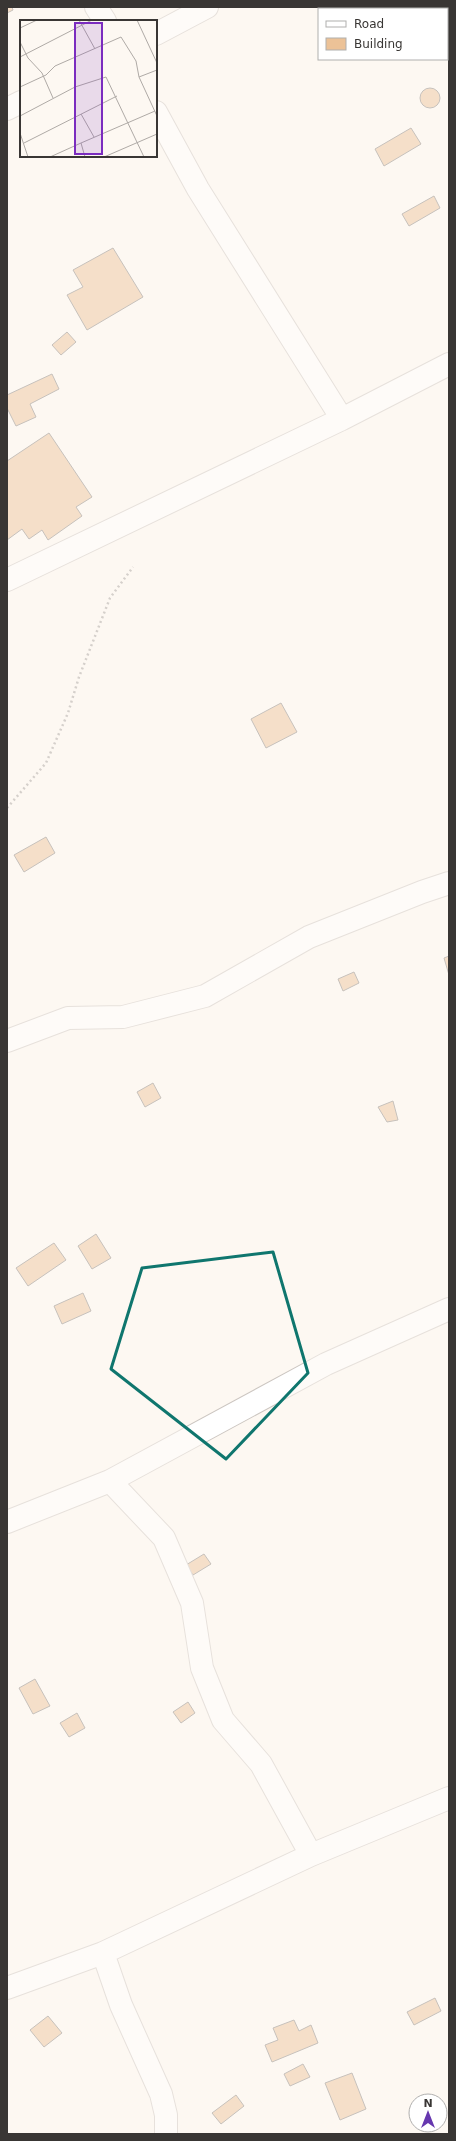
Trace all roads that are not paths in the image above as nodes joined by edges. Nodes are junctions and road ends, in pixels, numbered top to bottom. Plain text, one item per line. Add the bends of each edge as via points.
1 (96, 7) edge
2 (207, 7) edge
3 (104, 20) edge
4 (157, 33) edge
5 (20, 102) edge
6 (7, 109) edge
7 (157, 114) edge
8 (449, 364) edge
9 (342, 419) junction
10 (7, 580) edge
11 (449, 883) edge
12 (7, 1041) edge
13 (449, 1309) edge
14 (110, 1481) junction
15 (7, 1522) edge
16 (449, 1798) edge
17 (311, 1855) junction
18 (103, 1954) junction
19 (7, 1988) edge
20 (166, 2134) edge

1 - 3 street
2 - 4 street
5 - 6 street
7 - 9 street via 198,189
8 - 9 street
9 - 10 street
11 - 12 street via 309,937 204,996 123,1017 68,1018
13 - 14 street via 326,1364
14 - 15 street
14 - 17 street via 164,1538 192,1603 202,1668 223,1720 261,1764
16 - 17 street
17 - 18 street
18 - 19 street
18 - 20 street via 121,2005 161,2094 166,2115

